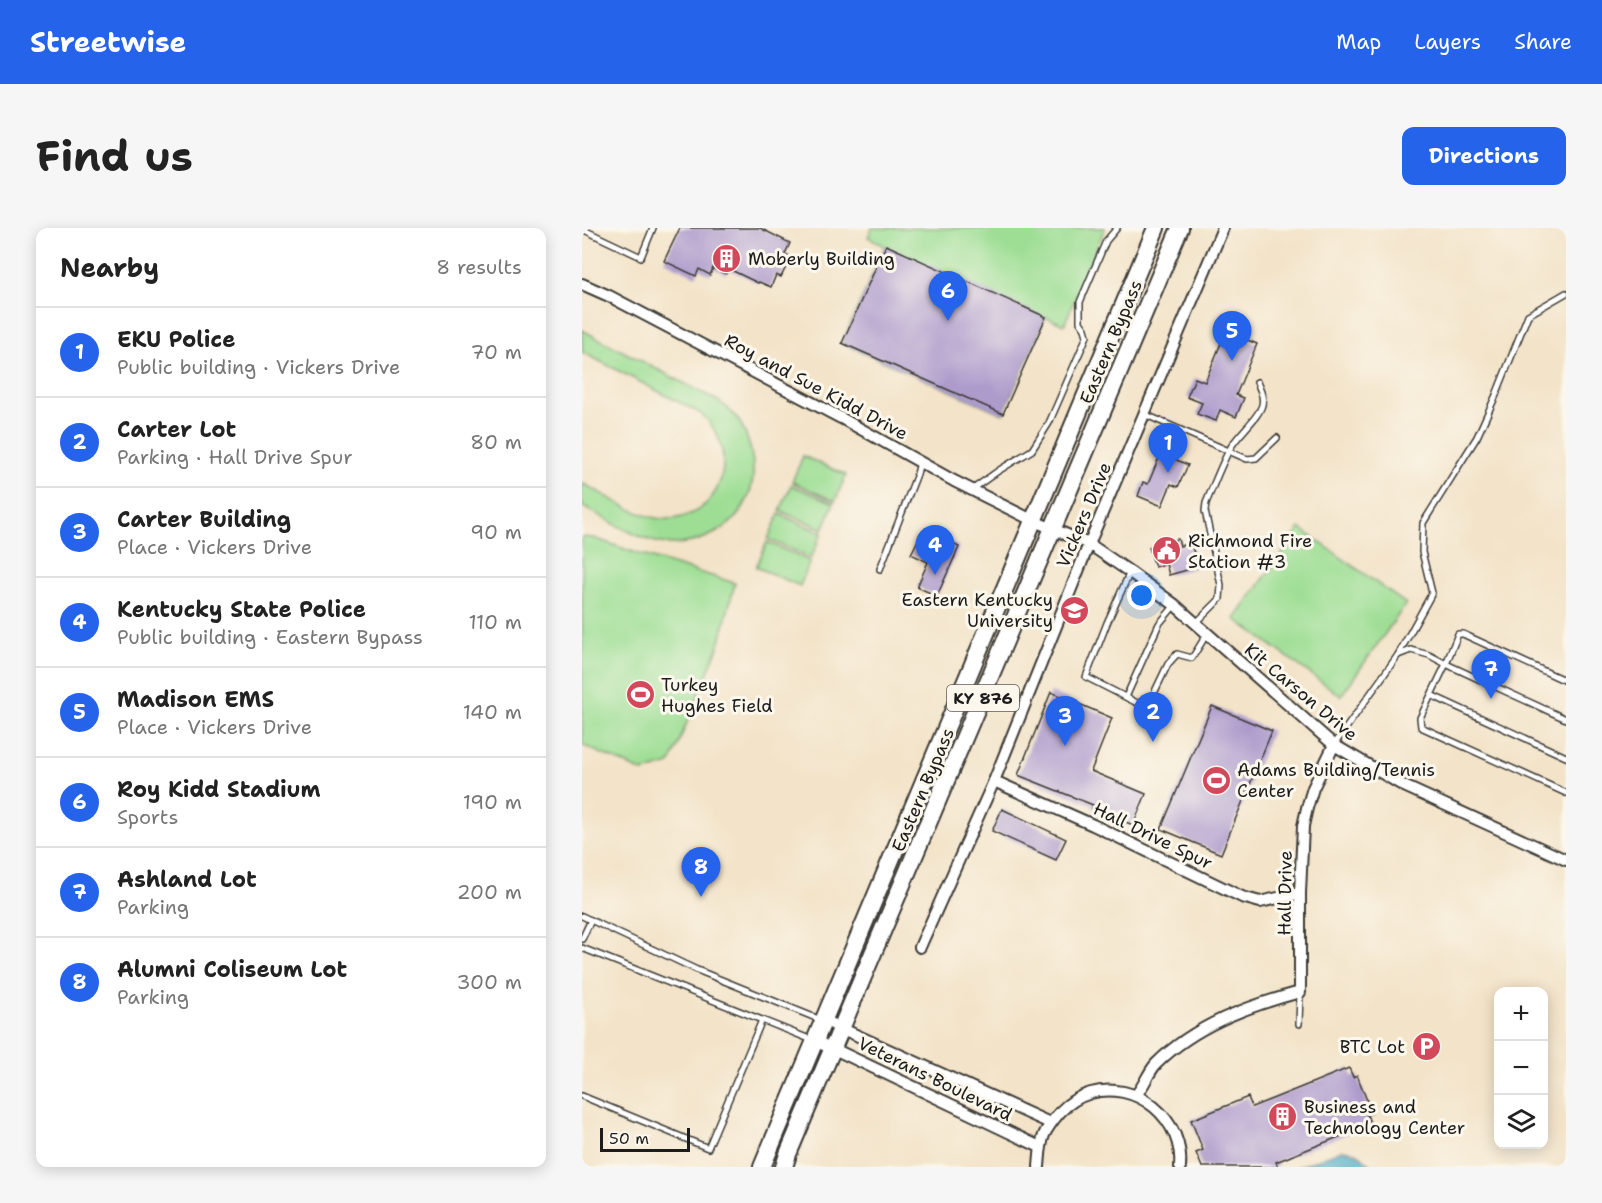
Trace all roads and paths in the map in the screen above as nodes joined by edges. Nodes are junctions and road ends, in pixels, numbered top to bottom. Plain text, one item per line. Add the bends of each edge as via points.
1 (653, 228) edge
2 (1117, 228) edge
3 (1156, 228) edge
4 (1180, 228) edge
5 (1223, 228) edge
6 (582, 229) edge
7 (582, 284) edge
8 (1566, 293) edge
9 (1257, 382) dead end
10 (1144, 414) junction
11 (1277, 438) dead end
12 (1229, 451) junction
13 (920, 462) junction
14 (971, 490) junction
15 (1034, 521) junction
16 (1054, 529) junction
17 (1089, 544) junction
18 (880, 569) dead end
19 (1130, 572) junction
20 (1175, 605) junction
21 (1196, 623) junction
22 (1207, 634) junction
23 (1398, 655) junction
24 (1446, 664) junction
25 (1566, 681) edge
26 (1431, 695) junction
27 (1126, 697) junction
28 (1566, 719) edge
29 (1334, 745) junction
30 (1566, 757) edge
31 (994, 781) junction
32 (1566, 793) edge
33 (1566, 860) edge
34 (1300, 893) junction
35 (582, 916) edge
36 (591, 920) junction
37 (582, 939) edge
38 (920, 947) dead end
39 (582, 948) edge
40 (1300, 992) junction
41 (762, 1020) junction
42 (823, 1020) junction
43 (1299, 1024) dead end
44 (843, 1028) junction
45 (814, 1041) junction
46 (834, 1049) junction
47 (1136, 1095) junction
48 (582, 1096) edge
49 (1050, 1123) junction
50 (1040, 1147) junction
51 (762, 1167) edge
52 (784, 1167) edge
53 (1039, 1167) edge
54 (1180, 1167) edge

1 - 6 lane via 641,257
2 - 14 lane via 1106,241 1080,302 1080,322 1087,336 1049,423 1032,450
3 - 15 main road, Eastern Bypass / KY 876
4 - 16 main road, Eastern Bypass / KY 876
5 - 10 street, Vickers Drive
7 - 13 street, Roy and Sue Kidd Drive
8 - 23 lane, Hall Drive via 1528,315 1477,437 1423,523 1422,552 1432,593
9 - 12 lane via 1262,395 1259,414
10 - 12 lane
10 - 17 street, Vickers Drive
11 - 12 lane via 1256,458
12 - 21 lane via 1205,511 1222,594
13 - 14 street, Roy and Sue Kidd Drive
13 - 18 lane
14 - 15 street, Roy and Sue Kidd Drive
15 - 16 street, Kit Carson Drive
15 - 42 main road, Eastern Bypass / KY 876
16 - 17 street, Kit Carson Drive
16 - 44 main road, Eastern Bypass / KY 876
17 - 19 street, Kit Carson Drive
17 - 31 street, Vickers Drive
19 - 20 street, Kit Carson Drive
19 - 27 lane via 1086,677
20 - 21 street, Kit Carson Drive
20 - 27 lane via 1160,624
21 - 22 street, Kit Carson Drive
22 - 27 lane via 1192,658 1177,654 1168,664 1147,708
22 - 29 street, Kit Carson Drive
23 - 24 lane via 1411,650
23 - 29 lane, Hall Drive
24 - 25 lane via 1458,634 1463,634
24 - 26 lane
24 - 28 lane
26 - 30 lane
26 - 32 lane via 1420,718 1421,727
29 - 33 street, Kit Carson Drive via 1404,786
29 - 34 street, Hall Drive via 1313,788 1305,817
31 - 34 street, Hall Drive Spur via 1242,897 1260,902
31 - 38 street, Vickers Drive
34 - 40 street, Hall Drive
35 - 36 lane
36 - 37 lane
36 - 42 lane via 697,970
39 - 41 lane
40 - 43 lane
40 - 47 street via 1253,1006 1196,1033 1157,1063
41 - 45 lane
41 - 48 lane via 708,1148
42 - 44 street, Veterans Boulevard
42 - 45 main road, Eastern Bypass / KY 876
44 - 46 main road, Eastern Bypass / KY 876
44 - 49 street, Veterans Boulevard
45 - 46 street, Veterans Boulevard
45 - 51 main road, Eastern Bypass / KY 876
46 - 50 street, Veterans Boulevard
46 - 52 main road, Eastern Bypass / KY 876
47 - 49 street via 1115,1091 1090,1093 1068,1105
47 - 54 street via 1157,1108 1170,1124 1178,1142
49 - 50 street
50 - 53 street

